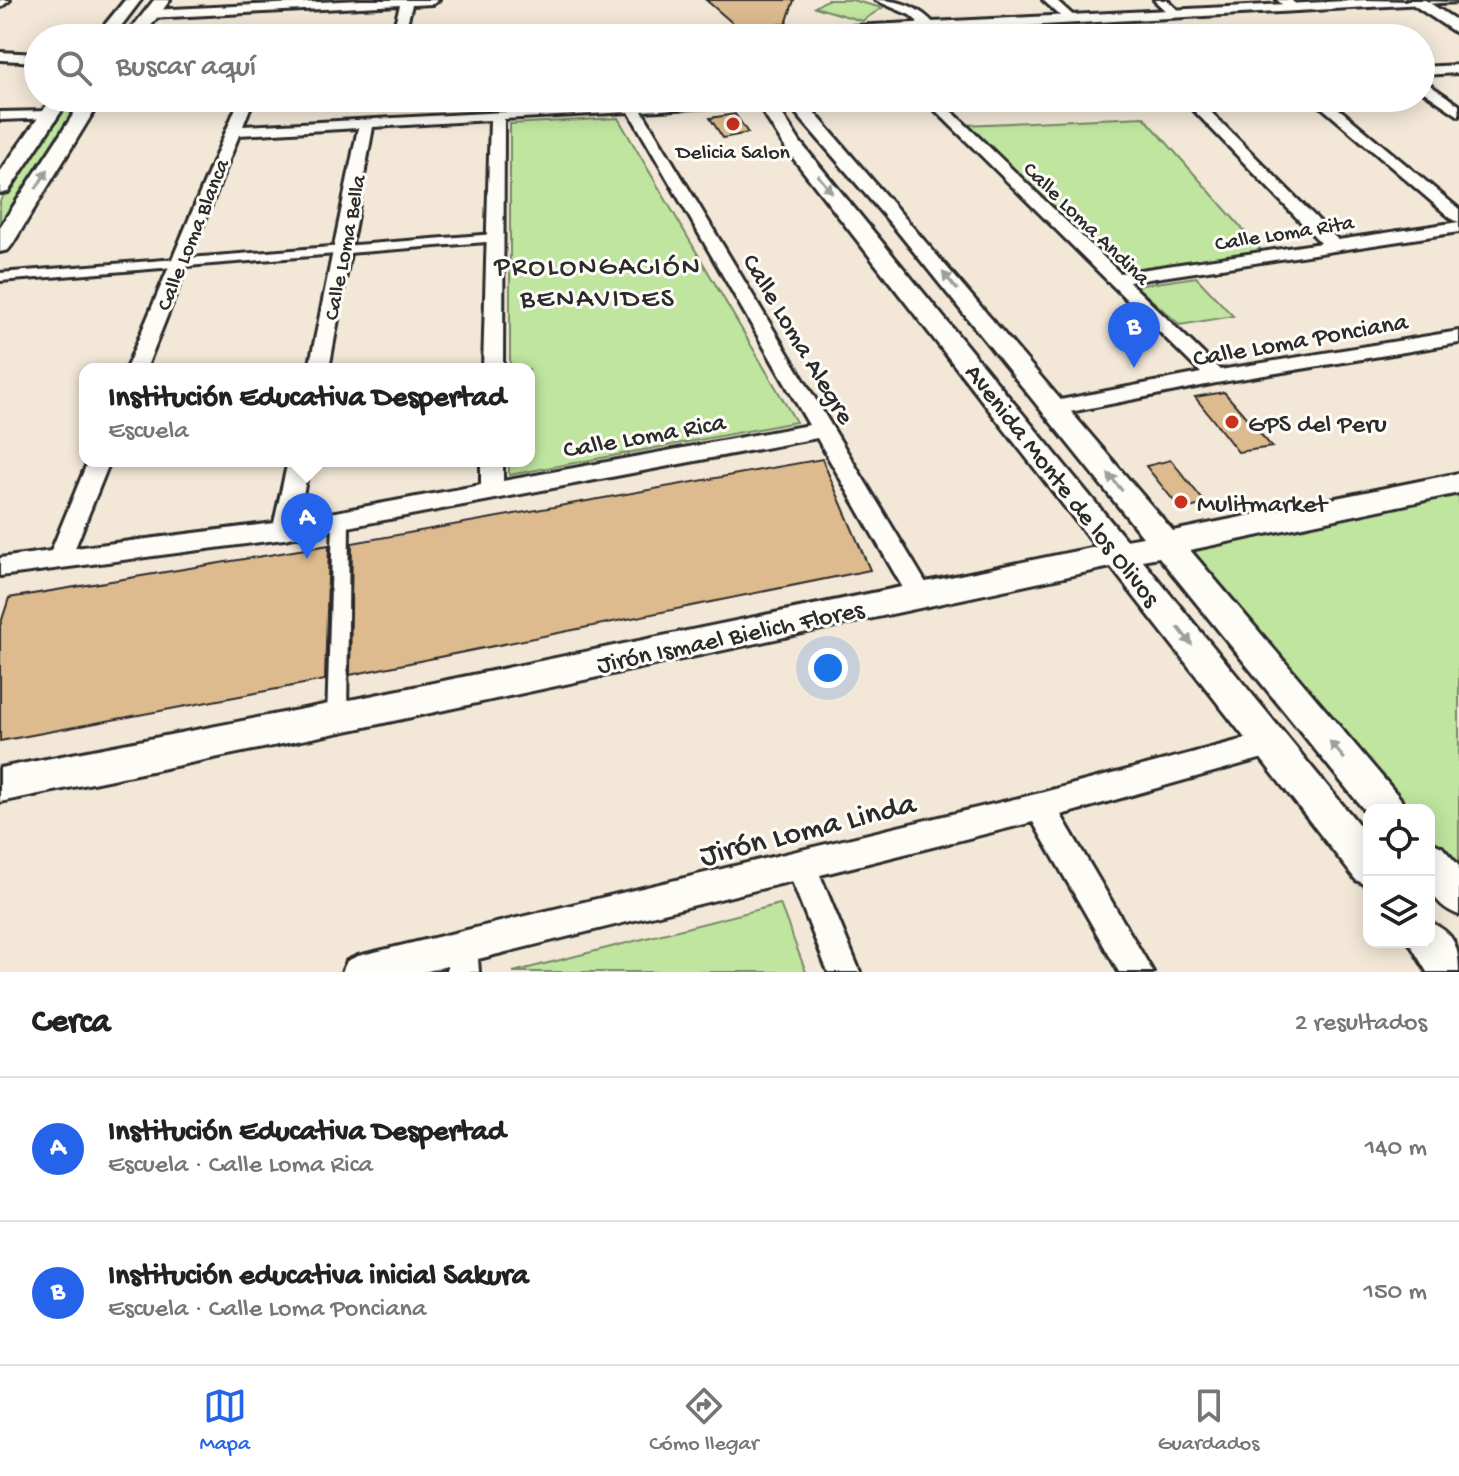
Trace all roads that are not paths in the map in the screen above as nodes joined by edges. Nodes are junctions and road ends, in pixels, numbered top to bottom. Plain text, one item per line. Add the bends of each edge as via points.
1 (133, 0) edge
2 (433, 0) edge
3 (881, 0) edge
4 (1049, 0) edge
5 (1160, 0) edge
6 (407, 1) edge
7 (282, 3) edge
8 (1288, 4) edge
9 (1440, 5) edge
10 (156, 7) edge
11 (1176, 14) junction
12 (1071, 19) junction
13 (114, 24) edge
14 (143, 24) edge
15 (401, 24) edge
16 (928, 24) edge
17 (1019, 24) edge
18 (1085, 24) edge
19 (1459, 30) edge
20 (0, 56) edge
21 (24, 57) edge
22 (1459, 69) edge
23 (1435, 70) edge
24 (1435, 94) edge
25 (24, 112) edge
26 (51, 112) edge
27 (84, 112) edge
28 (241, 112) edge
29 (583, 112) edge
30 (636, 112) edge
31 (771, 112) edge
32 (804, 112) edge
33 (945, 112) edge
34 (1203, 112) edge
35 (1335, 112) edge
36 (1459, 112) edge
37 (0, 116) edge
38 (497, 117) junction
39 (366, 124) junction
40 (233, 131) junction
41 (0, 187) edge
42 (1459, 217) edge
43 (1459, 227) edge
44 (495, 238) junction
45 (0, 245) edge
46 (1334, 246) junction
47 (344, 250) junction
48 (179, 264) junction
49 (0, 277) edge
50 (1115, 279) junction
51 (1459, 337) edge
52 (138, 363) edge
53 (320, 363) edge
54 (493, 363) edge
55 (1216, 377) junction
56 (1055, 408) junction
57 (825, 429) junction
58 (97, 467) edge
59 (298, 467) edge
60 (492, 467) edge
61 (1459, 483) edge
62 (492, 490) junction
63 (341, 520) junction
64 (284, 530) junction
65 (1165, 542) junction
66 (1119, 553) junction
67 (59, 559) junction
68 (0, 567) edge
69 (920, 595) junction
70 (337, 721) junction
71 (1271, 744) junction
72 (0, 785) edge
73 (1382, 804) edge
74 (1040, 807) junction
75 (1363, 859) edge
76 (801, 865) junction
77 (1435, 867) edge
78 (1459, 896) edge
79 (1434, 948) edge
80 (462, 960) edge
81 (358, 972) edge
82 (844, 972) edge
83 (1137, 972) edge
84 (1453, 972) edge

1 - 13 main road
2 - 6 street
3 - 16 street via 904,5
4 - 12 street
5 - 11 street
6 - 7 street
6 - 15 street
7 - 10 street
8 - 9 street
8 - 11 street
9 - 18 street
9 - 19 main road
10 - 14 main road
11 - 12 street
12 - 17 street
20 - 21 street
22 - 23 street
24 - 36 street
25 - 37 street
26 - 41 main road
45 -> 27 main road
28 - 40 street, Calle Loma Blanca
29 - 38 street
30 - 57 street, Calle Loma Alegre
31 -> 66 street, Avenida Monte de los Olivos
56 -> 32 street, Avenida Monte de los Olivos
33 - 50 street, Calle Loma Andina
34 - 46 street
35 - 42 street
38 - 39 street
38 - 44 street
39 - 40 street
39 - 47 street, Calle Loma Bella
40 - 48 street, Calle Loma Blanca
43 - 46 street, Calle Loma Rita
44 - 47 street
44 - 54 street
46 - 50 street, Calle Loma Rita
47 - 48 street
47 - 53 street, Calle Loma Bella
48 - 49 street
48 - 52 street, Calle Loma Blanca
50 - 55 street, Calle Loma Andina
51 - 55 street, Calle Loma Ponciana
55 - 56 street, Calle Loma Ponciana
65 -> 56 street, Avenida Monte de los Olivos
57 - 62 street, Calle Loma Rica
57 - 69 street, Calle Loma Alegre
58 - 67 street
59 - 64 street
60 - 62 street
61 - 65 street, Jirón Ismael Bielich Flores
62 - 63 street, Calle Loma Rica
63 - 64 street, Calle Loma Rica
63 - 70 street
64 - 67 street, Calle Loma Rica
65 - 66 street, Jirón Ismael Bielich Flores
73 -> 65 street, Avenida Monte de los Olivos
66 - 69 street, Jirón Ismael Bielich Flores
66 -> 71 street, Avenida Monte de los Olivos
67 - 68 street, Calle Loma Rica
69 - 70 street, Jirón Ismael Bielich Flores
70 - 72 street, Jirón Ismael Bielich Flores
71 - 74 street, Jirón Loma Linda
71 - 75 street, Avenida Monte de los Olivos
74 - 76 street, Jirón Loma Linda
74 - 83 street
76 - 80 street, Jirón Loma Linda
76 - 82 street
77 - 78 street
79 - 84 street
80 - 81 street, Jirón Loma Linda

